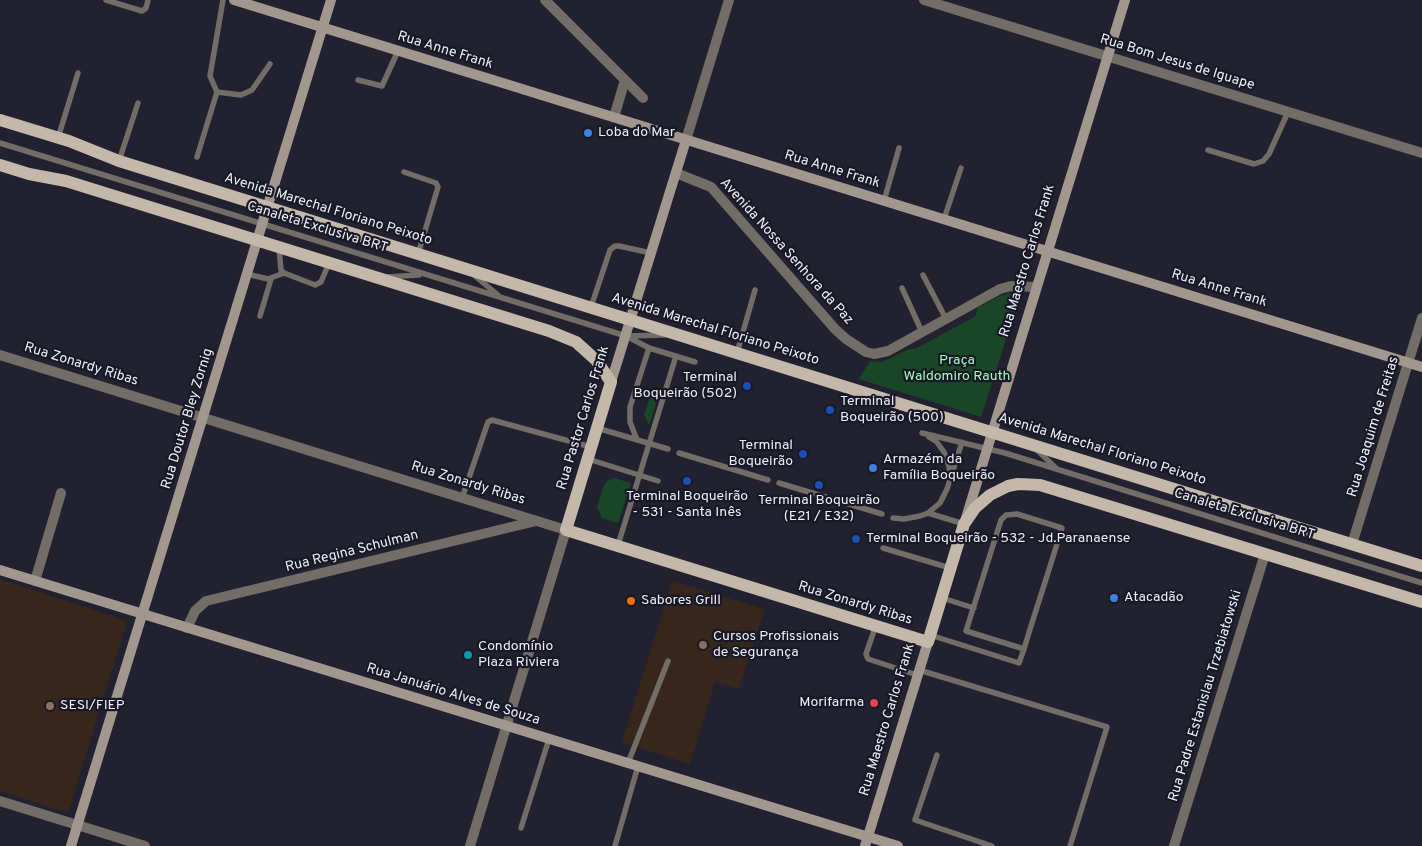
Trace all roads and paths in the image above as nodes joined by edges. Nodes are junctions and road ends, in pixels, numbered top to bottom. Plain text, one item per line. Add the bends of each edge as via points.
1 (106, 0) edge
2 (148, 0) edge
3 (223, 0) edge
4 (234, 0) edge
5 (331, 0) edge
6 (546, 0) edge
7 (729, 0) edge
8 (924, 0) edge
9 (1124, 0) edge
10 (323, 28) junction
11 (398, 51) junction
12 (1107, 56) junction
13 (270, 64) dead end
14 (78, 73) dead end
15 (358, 80) dead end
16 (625, 80) junction
17 (217, 92) junction
18 (643, 98) dead end
19 (138, 103) dead end
20 (1288, 112) junction
21 (614, 117) junction
22 (0, 120) edge
23 (58, 138) junction
24 (686, 140) junction
25 (0, 143) edge
26 (899, 148) dead end
27 (1208, 150) dead end
28 (1422, 153) edge
29 (197, 157) dead end
30 (119, 161) junction
31 (0, 165) edge
32 (961, 168) dead end
33 (404, 172) dead end
34 (676, 174) junction
35 (884, 201) junction
36 (268, 207) junction
37 (944, 219) junction
38 (262, 224) junction
39 (258, 241) junction
40 (280, 248) junction
41 (1047, 251) junction
42 (651, 253) junction
43 (418, 254) junction
44 (330, 263) junction
45 (460, 267) junction
46 (284, 273) junction
47 (247, 274) junction
48 (426, 275) junction
49 (924, 275) dead end
50 (379, 278) junction
51 (271, 279) junction
52 (1036, 287) junction
53 (902, 288) dead end
54 (755, 290) dead end
55 (502, 298) junction
56 (591, 307) junction
57 (260, 316) dead end
58 (1422, 318) edge
59 (946, 319) junction
60 (631, 320) junction
61 (922, 332) junction
62 (680, 335) junction
63 (626, 336) junction
64 (649, 348) junction
65 (737, 353) junction
66 (0, 356) edge
67 (676, 356) junction
68 (695, 362) dead end
69 (1408, 362) junction
70 (1422, 366) edge
71 (611, 382) junction
72 (203, 418) junction
73 (597, 428) junction
74 (992, 432) junction
75 (638, 440) junction
76 (962, 442) junction
77 (649, 443) junction
78 (1031, 444) junction
79 (987, 448) junction
80 (668, 449) dead end
81 (589, 453) junction
82 (679, 453) dead end
83 (1059, 470) junction
84 (639, 475) junction
85 (658, 480) dead end
86 (768, 480) dead end
87 (949, 482) junction
88 (779, 483) dead end
89 (61, 493) dead end
90 (462, 498) junction
91 (928, 513) junction
92 (882, 514) dead end
93 (893, 518) dead end
94 (537, 521) junction
95 (964, 524) junction
96 (566, 530) junction
97 (1352, 544) junction
98 (618, 546) junction
99 (883, 548) dead end
100 (1265, 554) junction
101 (1422, 566) edge
102 (950, 568) junction
103 (0, 570) edge
104 (35, 581) junction
105 (1422, 583) edge
106 (941, 598) junction
107 (1422, 602) edge
108 (974, 608) junction
109 (143, 614) junction
110 (876, 625) junction
111 (187, 628) junction
112 (929, 638) junction
113 (1024, 649) junction
114 (668, 661) dead end
115 (918, 672) junction
116 (506, 726) junction
117 (549, 739) junction
118 (937, 755) dead end
119 (633, 765) junction
120 (0, 801) edge
121 (78, 825) junction
122 (521, 828) dead end
123 (866, 841) edge
124 (979, 844) edge
125 (71, 846) edge
126 (145, 846) edge
127 (470, 846) edge
128 (614, 846) edge
129 (898, 846) edge
130 (992, 846) edge
131 (1070, 846) edge
132 (1174, 846) edge

1 - 2 lane via 142,11
3 - 17 lane via 210,76
4 - 10 street, Rua Anne Frank
5 - 10 street, Rua Doutor Bley Zornig
6 - 16 street
7 - 24 street, Rua Pastor Carlos Frank
8 - 12 street, Rua Bom Jesus de Iguape
9 - 12 street, Rua Maestro Carlos Frank
10 - 11 street, Rua Anne Frank
10 - 36 street, Rua Doutor Bley Zornig
11 - 15 lane via 382,86
11 - 21 street, Rua Anne Frank
12 - 20 street, Rua Bom Jesus de Iguape
12 - 41 street, Rua Maestro Carlos Frank
13 - 17 lane via 252,90 241,95
14 - 23 lane
16 - 18 street
16 - 21 street
17 - 29 lane
19 - 30 lane
20 - 27 lane via 1263,161 1254,164
20 - 28 street, Rua Bom Jesus de Iguape
21 - 24 street, Rua Anne Frank
22 - 23 main road, Avenida Marechal Floriano Peixoto
23 - 30 main road, Avenida Marechal Floriano Peixoto
24 - 34 street, Rua Pastor Carlos Frank
24 - 35 street, Rua Anne Frank
25 - 38 lane, Canaleta Exclusiva BRT
26 - 35 lane
30 - 36 main road, Avenida Marechal Floriano Peixoto
31 - 39 main road via 66,181
32 - 37 lane
33 - 43 lane via 436,182 438,187
34 - 42 street, Rua Pastor Carlos Frank
34 - 61 street, Avenida Nossa Senhora da Paz via 711,187 835,329 856,347 874,354 888,351
35 - 37 street, Rua Anne Frank
36 - 38 street, Rua Doutor Bley Zornig
36 - 43 main road, Avenida Marechal Floriano Peixoto
37 - 41 street, Rua Anne Frank
38 - 39 street, Rua Doutor Bley Zornig
38 - 48 lane, Canaleta Exclusiva BRT
39 - 40 main road
39 - 47 street, Rua Doutor Bley Zornig
40 - 44 main road
40 - 46 lane via 280,267
41 - 52 street, Rua Maestro Carlos Frank
41 - 69 street, Rua Anne Frank
42 - 56 lane via 619,246 610,250
42 - 60 street, Rua Pastor Carlos Frank
43 - 45 main road, Avenida Marechal Floriano Peixoto
44 - 46 lane via 316,285
44 - 50 main road
45 - 55 lane
45 - 56 main road, Avenida Marechal Floriano Peixoto
46 - 51 lane
47 - 51 lane
47 - 72 street, Rua Doutor Bley Zornig
48 - 50 lane
48 - 55 lane, Canaleta Exclusiva BRT
49 - 59 lane
50 - 71 main road via 562,335 586,350
51 - 57 lane
52 - 59 street via 1000,289
52 - 74 street, Rua Maestro Carlos Frank
53 - 61 lane
54 - 65 lane
55 - 63 lane, Canaleta Exclusiva BRT
56 - 60 main road, Avenida Marechal Floriano Peixoto
58 - 69 street, Rua Joaquim de Freitas
59 - 61 street
60 - 62 main road, Avenida Marechal Floriano Peixoto
60 - 63 street, Rua Pastor Carlos Frank
62 - 63 lane, Canaleta Exclusiva BRT
62 - 65 main road, Avenida Marechal Floriano Peixoto
63 - 64 lane, Canaleta Exclusiva BRT
63 - 71 street, Rua Pastor Carlos Frank
64 - 67 lane, Canaleta Exclusiva BRT
64 - 75 lane via 630,407 630,422
65 - 74 main road, Avenida Marechal Floriano Peixoto
66 - 72 street, Rua Zonardy Ribas
67 - 68 lane
67 - 77 lane
69 - 70 street, Rua Anne Frank
69 - 97 street, Rua Joaquim de Freitas
71 - 73 main road, Rua Pastor Carlos Frank
72 - 90 street, Rua Zonardy Ribas
72 - 109 street, Rua Doutor Bley Zornig
73 - 75 lane
73 - 81 main road, Rua Pastor Carlos Frank
74 - 78 main road, Avenida Marechal Floriano Peixoto
74 - 79 street, Rua Maestro Carlos Frank
75 - 77 lane
76 - 79 lane, Canaleta Exclusiva BRT
76 - 87 lane
76 - 87 lane, Canaleta Exclusiva BRT via 922,432 936,441 944,452 949,466
77 - 80 lane
77 - 84 lane
78 - 83 lane, Canaleta Exclusiva BRT
78 - 97 main road, Avenida Marechal Floriano Peixoto
79 - 83 lane, Canaleta Exclusiva BRT
79 - 95 street, Rua Maestro Carlos Frank
81 - 84 lane
81 - 90 lane via 492,420 488,422
81 - 96 main road, Rua Pastor Carlos Frank
82 - 86 lane
83 - 105 lane, Canaleta Exclusiva BRT
84 - 85 lane
84 - 98 lane
87 - 91 lane via 944,496
88 - 92 lane
89 - 104 street
90 - 94 street, Rua Zonardy Ribas
91 - 93 lane via 913,519
91 - 95 lane
94 - 96 street, Rua Zonardy Ribas
94 - 111 street, Rua Regina Schulman via 206,601 195,611
95 - 100 main road via 990,495 1008,486 1030,483
95 - 102 main road, Rua Maestro Carlos Frank
96 - 98 main road, Rua Zonardy Ribas
96 - 116 street, Rua Pastor Carlos Frank
97 - 101 main road, Avenida Marechal Floriano Peixoto
98 - 110 main road, Rua Zonardy Ribas
99 - 102 lane
100 - 107 main road
100 - 132 street, Rua Padre Estanislau Trzebiatowski
102 - 106 main road, Rua Maestro Carlos Frank
103 - 104 street, Rua Januário Alves de Souza
104 - 109 street, Rua Januário Alves de Souza
106 - 108 lane
106 - 112 main road, Rua Maestro Carlos Frank
108 - 113 lane via 966,631
108 - 113 lane via 1001,520 1006,515 1017,514 1062,528
109 - 111 street, Rua Januário Alves de Souza
109 - 121 street, Rua Doutor Bley Zornig
110 - 112 main road, Rua Zonardy Ribas
110 - 115 lane via 866,654 868,659
111 - 116 street, Rua Januário Alves de Souza
112 - 113 lane via 1019,663
112 - 115 street, Rua Maestro Carlos Frank
114 - 119 lane
115 - 123 street, Rua Maestro Carlos Frank
115 - 131 lane via 1107,727
116 - 117 street, Rua Januário Alves de Souza
116 - 127 street, Rua Pastor Carlos Frank
117 - 119 street, Rua Januário Alves de Souza
117 - 122 lane
118 - 124 lane via 915,820
119 - 123 street, Rua Januário Alves de Souza
119 - 128 lane
120 - 121 street
121 - 125 street, Rua Doutor Bley Zornig
121 - 126 street
123 - 129 street, Rua Januário Alves de Souza
124 - 130 lane

